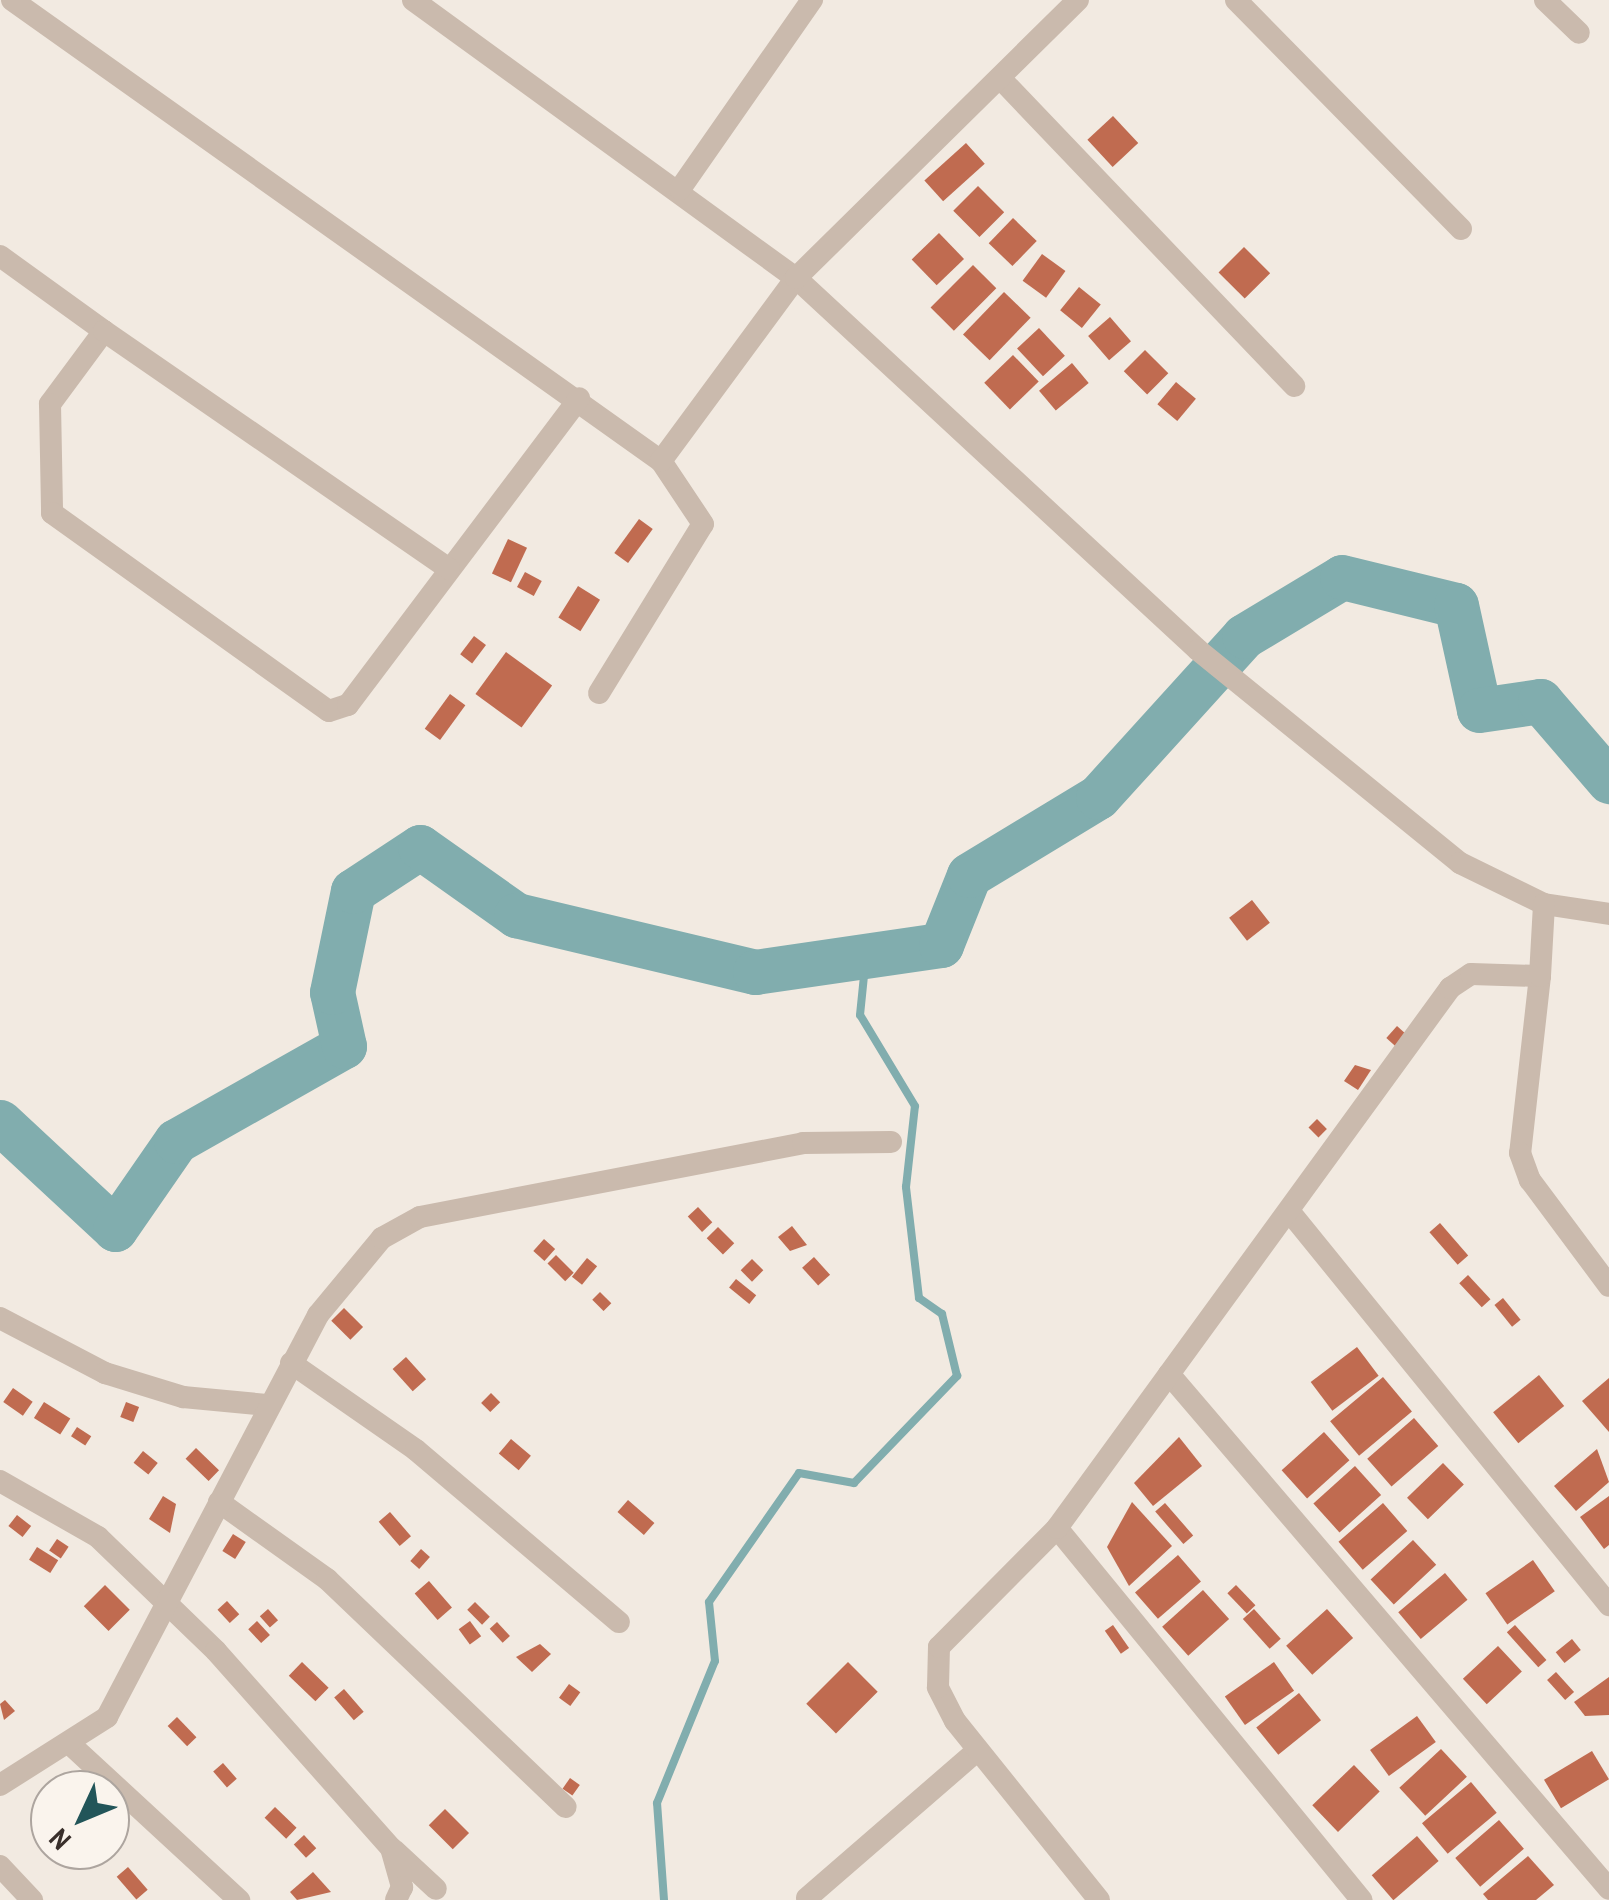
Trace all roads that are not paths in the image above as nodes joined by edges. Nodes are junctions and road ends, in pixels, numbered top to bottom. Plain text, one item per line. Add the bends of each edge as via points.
1 (12, 0) edge
2 (413, 0) edge
3 (812, 0) edge
4 (1078, 0) edge
5 (1236, 0) edge
6 (1545, 0) edge
7 (1578, 33) dead end
8 (1000, 78) junction
9 (680, 189) junction
10 (1461, 229) dead end
11 (0, 256) edge
12 (796, 278) junction
13 (104, 332) junction
14 (1294, 386) dead end
15 (579, 398) junction
16 (661, 460) junction
17 (449, 568) junction
18 (598, 693) dead end
19 (1544, 904) junction
20 (1609, 914) edge
21 (1540, 976) junction
22 (891, 1142) dead end
23 (1289, 1210) junction
24 (1609, 1286) edge
25 (0, 1318) edge
26 (292, 1364) junction
27 (1168, 1374) junction
28 (268, 1406) junction
29 (0, 1481) edge
30 (220, 1502) junction
31 (1057, 1528) junction
32 (1609, 1605) edge
33 (167, 1608) junction
34 (619, 1622) dead end
35 (71, 1745) junction
36 (978, 1750) junction
37 (1, 1783) edge
38 (566, 1807) dead end
39 (391, 1848) junction
40 (0, 1866) edge
41 (1609, 1889) edge
42 (444, 1895) edge
43 (807, 1898) edge
44 (32, 1900) edge
45 (239, 1900) edge
46 (396, 1900) edge
47 (1099, 1900) edge
48 (1362, 1900) edge

1 - 15 street
2 - 9 street
3 - 9 street
4 - 8 street
5 - 10 street
6 - 7 street
8 - 12 street
8 - 14 street
9 - 12 street
11 - 13 street
12 - 16 street
12 - 19 street via 1198,650 1460,863
13 - 17 street
13 - 17 street via 50,404 52,513 323,708 348,705
15 - 16 street
15 - 17 street
16 - 18 street via 703,524
19 - 20 street
19 - 21 street
21 - 23 street via 1471,974 1450,988
21 - 24 street via 1520,1153 1530,1180
22 - 26 street via 803,1144 420,1217 356,1263
23 - 27 street
23 - 32 street
25 - 28 street via 106,1372 183,1397
26 - 28 street
26 - 34 street via 416,1450
27 - 31 street
27 - 41 street
28 - 30 street
29 - 33 street via 98,1538
30 - 33 street
30 - 38 street via 327,1579
31 - 36 street via 939,1647 938,1687
31 - 48 street
33 - 35 street via 107,1717
33 - 39 street
35 - 37 street
35 - 45 street
36 - 43 street
36 - 47 street
39 - 42 street
39 - 46 street
40 - 44 street
42 - 46 street

